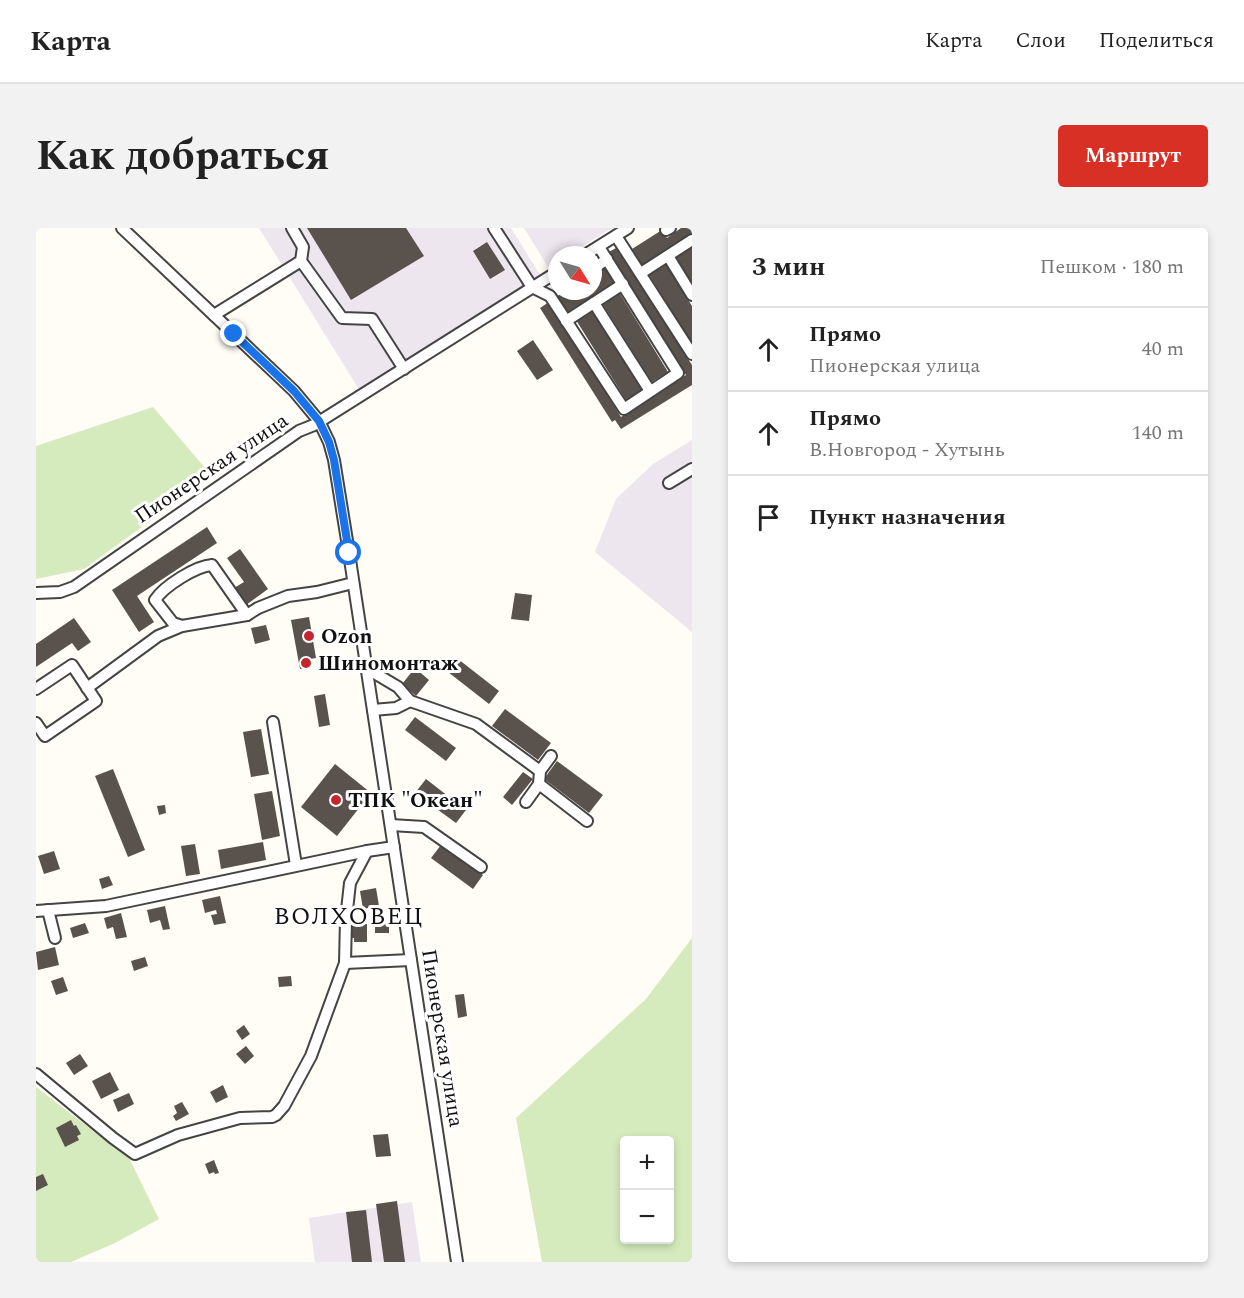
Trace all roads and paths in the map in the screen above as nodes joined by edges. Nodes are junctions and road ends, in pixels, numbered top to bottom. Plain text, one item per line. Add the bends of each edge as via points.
1 (122, 228) edge
2 (292, 228) edge
3 (494, 228) edge
4 (628, 228) edge
5 (616, 236) junction
6 (692, 240) edge
7 (601, 246) edge
8 (602, 252) edge
9 (668, 256) junction
10 (607, 259) junction
11 (302, 261) junction
12 (602, 262) edge
13 (640, 273) junction
14 (548, 277) edge
15 (623, 284) junction
16 (532, 287) junction
17 (548, 292) edge
18 (692, 295) edge
19 (557, 300) edge
20 (594, 303) junction
21 (214, 315) junction
22 (566, 321) junction
23 (692, 354) edge
24 (404, 369) junction
25 (650, 391) junction
26 (319, 421) junction
27 (692, 469) edge
28 (669, 483) dead end
29 (352, 583) junction
30 (36, 593) edge
31 (247, 615) junction
32 (182, 626) junction
33 (366, 668) junction
34 (87, 688) junction
35 (36, 689) edge
36 (410, 701) junction
37 (373, 710) junction
38 (273, 722) dead end
39 (36, 723) edge
40 (551, 756) dead end
41 (540, 771) junction
42 (539, 784) junction
43 (526, 802) dead end
44 (587, 821) dead end
45 (391, 825) junction
46 (394, 847) junction
47 (367, 851) junction
48 (296, 865) junction
49 (481, 867) dead end
50 (42, 910) edge
51 (55, 938) dead end
52 (411, 960) junction
53 (345, 963) junction
54 (36, 1074) edge
55 (457, 1262) edge

1 - 21 street, Пионерская улица
2 - 11 street via 303,247
3 - 16 street
4 - 5 street
5 - 7 street
5 - 13 street
6 - 9 street
8 - 10 street
9 - 13 street
9 - 18 street
10 - 12 street
10 - 15 street
11 - 21 street
11 - 24 street via 342,318 372,319
13 - 23 street
14 - 16 street, Пионерская улица
15 - 20 street
15 - 25 street via 678,373
16 - 17 street
16 - 24 street, Пионерская улица
19 - 22 street
20 - 22 street
20 - 25 street
21 - 26 street, Пионерская улица via 294,391
22 - 25 street via 624,409
24 - 26 street, Пионерская улица
26 - 29 street, Пионерская улица via 329,442
26 - 30 street, Пионерская улица via 74,587
27 - 28 street
29 - 31 street via 288,596
29 - 33 street, Пионерская улица
31 - 32 street
31 - 32 street via 212,565 202,566 160,592 156,600 173,622
32 - 34 street via 158,636
33 - 36 street via 398,687
33 - 37 street, Пионерская улица
34 - 35 street via 72,665
34 - 39 street via 96,701 45,736
36 - 37 street via 396,708
36 - 41 street via 476,724
37 - 45 street, Пионерская улица
38 - 48 street
40 - 41 street
41 - 42 street
42 - 43 street
42 - 44 street
45 - 46 street, Пионерская улица
45 - 49 street via 424,827
46 - 47 street
46 - 52 street, Пионерская улица
47 - 48 street
47 - 53 street via 350,883
48 - 50 street via 106,906
50 - 51 street
52 - 53 street
52 - 55 street, Пионерская улица
53 - 54 street via 311,1056 284,1106 272,1117 240,1118 178,1135 135,1154

